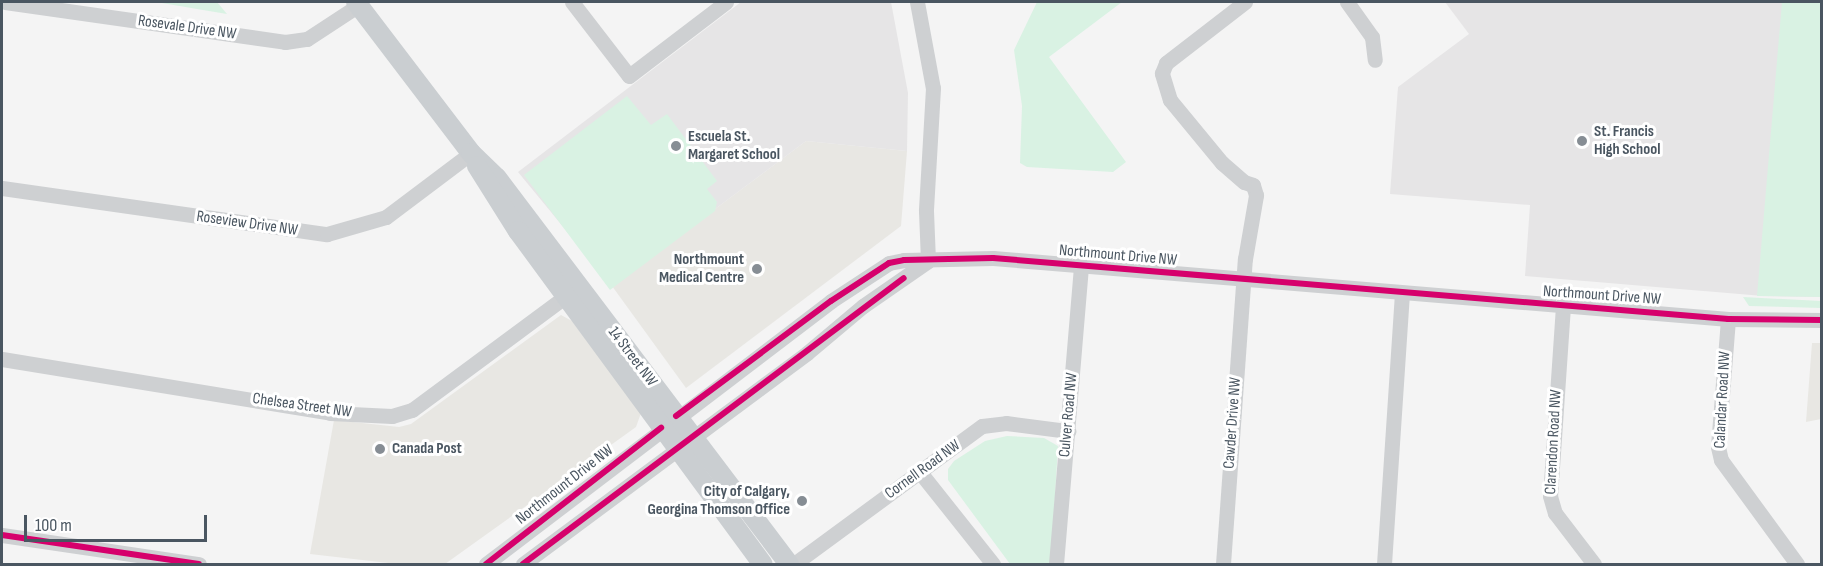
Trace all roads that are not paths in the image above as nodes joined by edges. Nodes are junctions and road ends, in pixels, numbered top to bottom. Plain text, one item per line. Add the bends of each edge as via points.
1 (5, 2) edge
2 (572, 2) edge
3 (726, 2) edge
4 (916, 2) edge
5 (1245, 2) edge
6 (1347, 2) edge
7 (357, 3) edge
8 (1375, 60) dead end
9 (471, 153) junction
10 (2, 188) edge
11 (928, 261) junction
12 (1081, 266) junction
13 (1244, 282) junction
14 (1402, 294) junction
15 (566, 296) junction
16 (1563, 306) junction
17 (1728, 319) junction
18 (1821, 320) edge
19 (2, 359) edge
20 (669, 422) junction
21 (1068, 431) junction
22 (692, 437) junction
23 (676, 449) junction
24 (919, 471) junction
25 (2, 535) edge
26 (1385, 548) junction
27 (199, 564) edge
28 (486, 564) edge
29 (523, 564) edge
30 (763, 564) edge
31 (789, 564) edge
32 (794, 564) edge
33 (993, 564) edge
34 (1056, 564) edge
35 (1223, 564) edge
36 (1384, 564) edge
37 (1396, 564) edge
38 (1594, 564) edge
39 (1797, 564) edge

1 - 7 street, Rosevale Drive NW via 285,42 307,39
2 - 3 street via 629,76
4 - 11 street via 933,88
5 - 13 street, Cawder Drive NW via 1166,63 1162,73 1170,100 1222,164 1253,185 1256,195
6 - 8 street via 1372,37
7 - 9 main road, 14 Street NW
9 - 10 street, Roseview Drive NW via 386,217 327,234
9 - 15 main road, 14 Street NW via 488,188
9 - 20 main road, 14 Street NW via 497,178
11 - 12 street, Northmount Drive NW via 993,258
11 - 20 street, Northmount Drive NW via 889,263 831,301
11 - 22 street
12 - 13 street, Northmount Drive NW
12 - 21 street, Culver Road NW
13 - 14 street, Northmount Drive NW
13 - 35 street, Cawder Drive NW
14 - 16 street, Northmount Drive NW
14 - 26 street
15 - 19 street, Chelsea Street NW via 412,410 392,416 330,413
15 - 20 main road, 14 Street NW
16 - 17 street, Northmount Drive NW
16 - 38 street, Clarendon Road NW via 1550,496 1555,513
17 - 18 street, Northmount Drive NW
17 - 39 street, Calandar Road NW via 1718,447 1721,460
20 - 22 main road, 14 Street NW
20 - 23 main road, 14 Street NW
20 - 28 street, Northmount Drive NW
21 - 24 street, Cornell Road NW via 1006,423 982,426
21 - 34 street, Culver Road NW
22 - 23 street
22 - 31 main road, 14 Street NW
23 - 29 street
23 - 30 main road, 14 Street NW
24 - 32 street, Cornell Road NW
24 - 33 street
25 - 27 street
26 - 36 street
26 - 37 street

